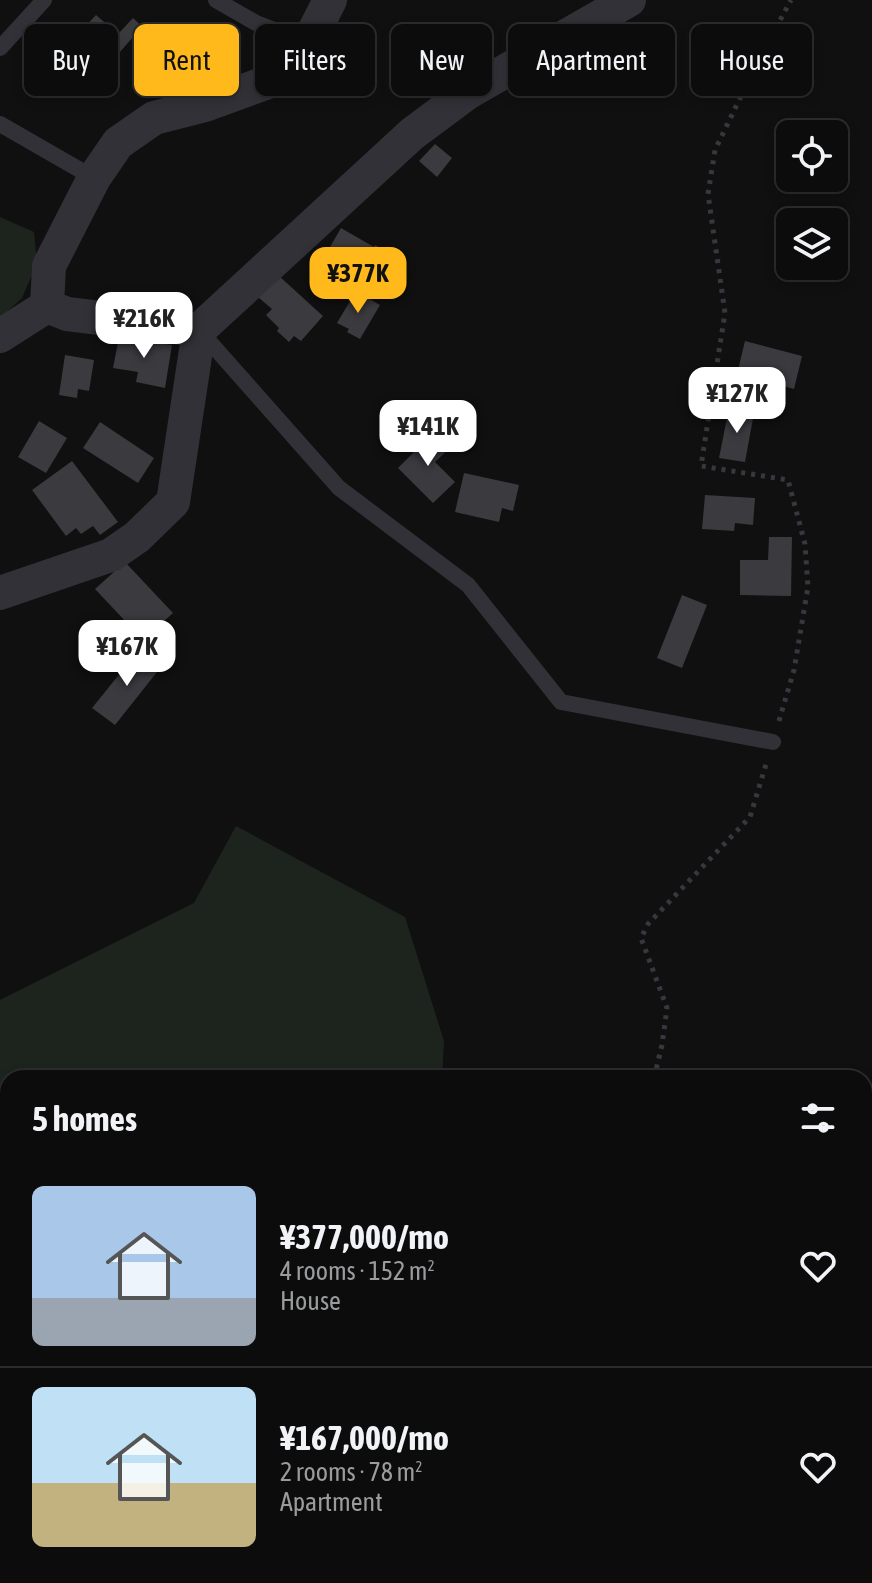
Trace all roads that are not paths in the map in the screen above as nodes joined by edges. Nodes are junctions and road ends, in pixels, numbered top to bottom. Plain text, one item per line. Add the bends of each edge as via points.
1 (44, 0) edge
2 (216, 0) edge
3 (330, 0) edge
4 (629, 0) edge
5 (259, 24) edge
6 (317, 24) edge
7 (0, 48) edge
8 (255, 87) edge
9 (0, 124) edge
10 (94, 178) junction
11 (47, 306) junction
12 (199, 330) junction
13 (0, 336) edge
14 (0, 593) edge
15 (773, 742) road end

1 - 7 lane
2 - 5 lane
3 - 6 street
4 - 12 street via 467,93 412,134
8 - 10 street via 154,118 118,143
9 - 10 lane
10 - 11 street via 49,266
11 - 12 street via 67,314
11 - 13 street
12 - 14 street via 173,502 111,555
12 - 15 lane via 339,488 468,585 561,702

